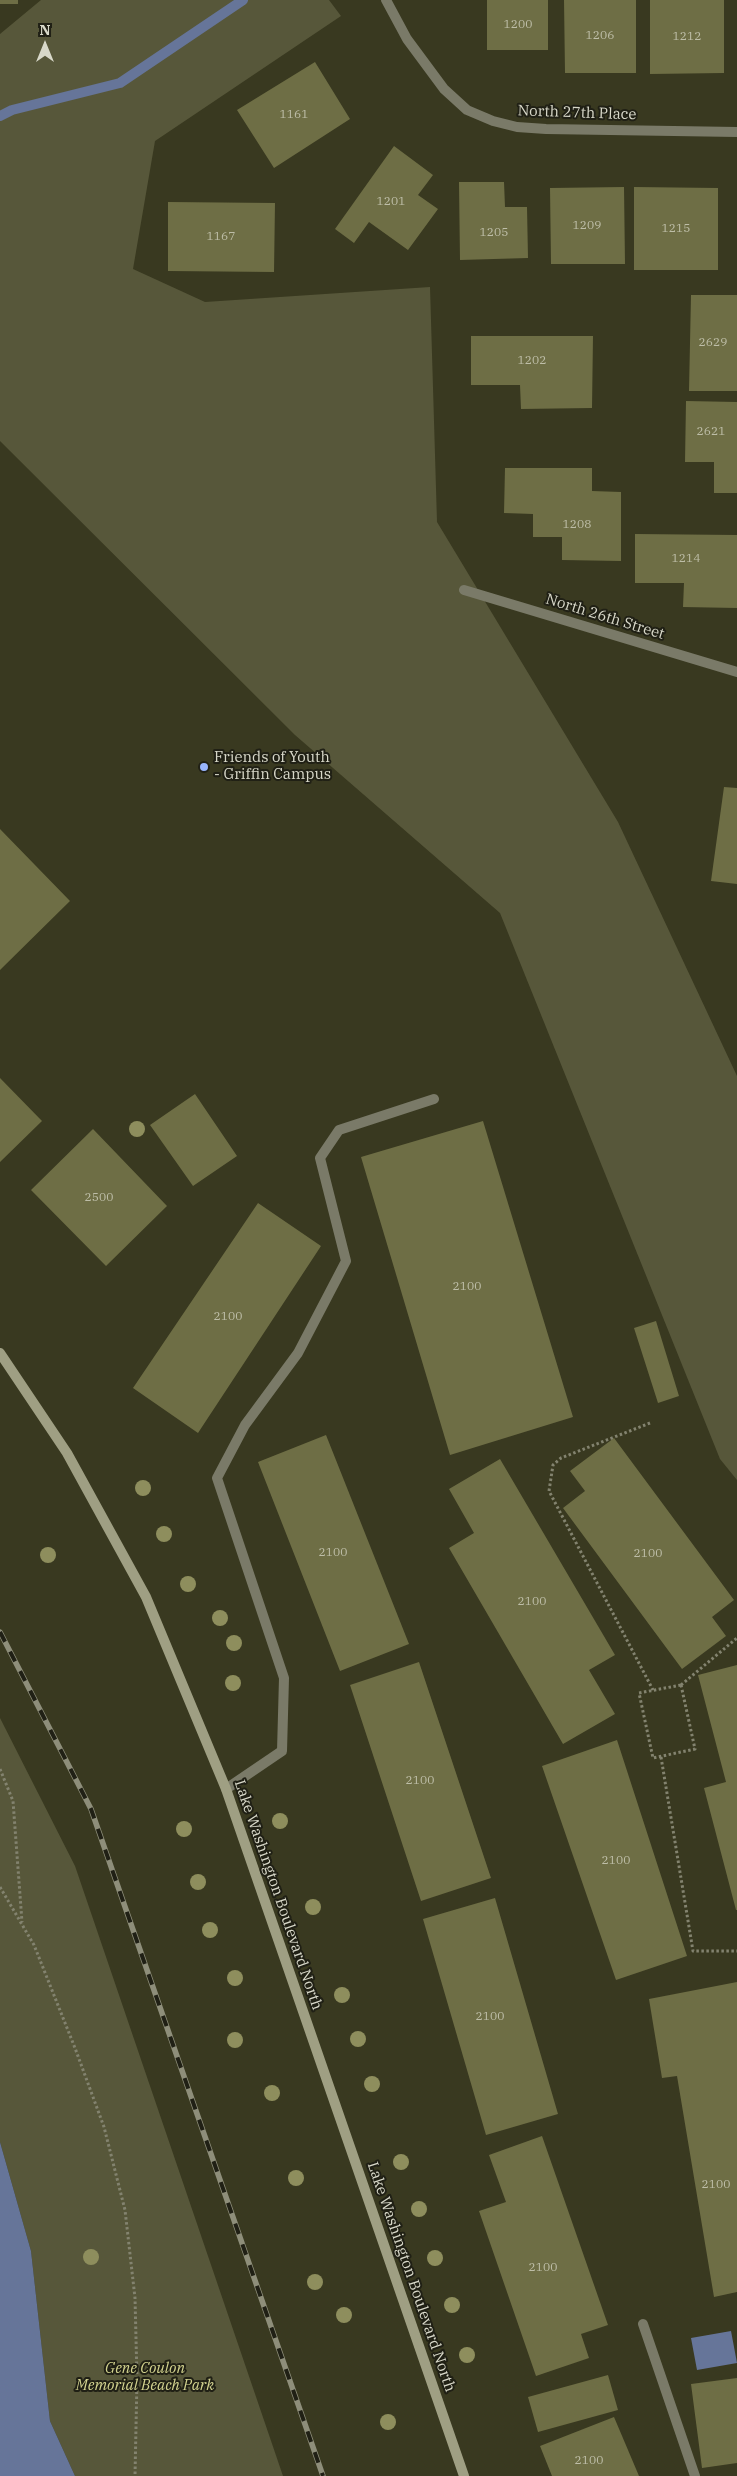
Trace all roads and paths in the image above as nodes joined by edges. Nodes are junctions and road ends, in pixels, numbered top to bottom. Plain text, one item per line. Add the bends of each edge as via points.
1 (386, 0) edge
2 (737, 132) edge
3 (464, 590) dead end
4 (737, 672) edge
5 (434, 1099) dead end
6 (0, 1353) edge
7 (650, 1423) dead end
8 (737, 1638) edge
9 (681, 1684) junction
10 (653, 1690) junction
11 (661, 1757) junction
12 (0, 1769) edge
13 (226, 1789) junction
14 (0, 1887) edge
15 (22, 1925) junction
16 (737, 1951) edge
17 (643, 2324) dead end
18 (135, 2476) edge
19 (464, 2476) edge
20 (695, 2476) edge

1 - 2 street, North 27th Place via 407,39 444,89 467,110 493,121 546,130
3 - 4 street, North 26th Street
5 - 13 street via 339,1130 320,1158 346,1261 298,1353 245,1426 217,1478 284,1678 282,1751
6 - 13 street, Lake Washington Boulevard North via 68,1453 146,1597
7 - 10 path via 561,1458 553,1465 549,1490
8 - 9 path
9 - 10 path
9 - 11 path via 694,1749
10 - 11 path via 639,1693 653,1758
11 - 16 path via 693,1951
12 - 15 path via 14,1801
13 - 19 street, Lake Washington Boulevard North
14 - 15 path
15 - 18 path via 34,1945 104,2126 125,2210 135,2298
17 - 20 street

